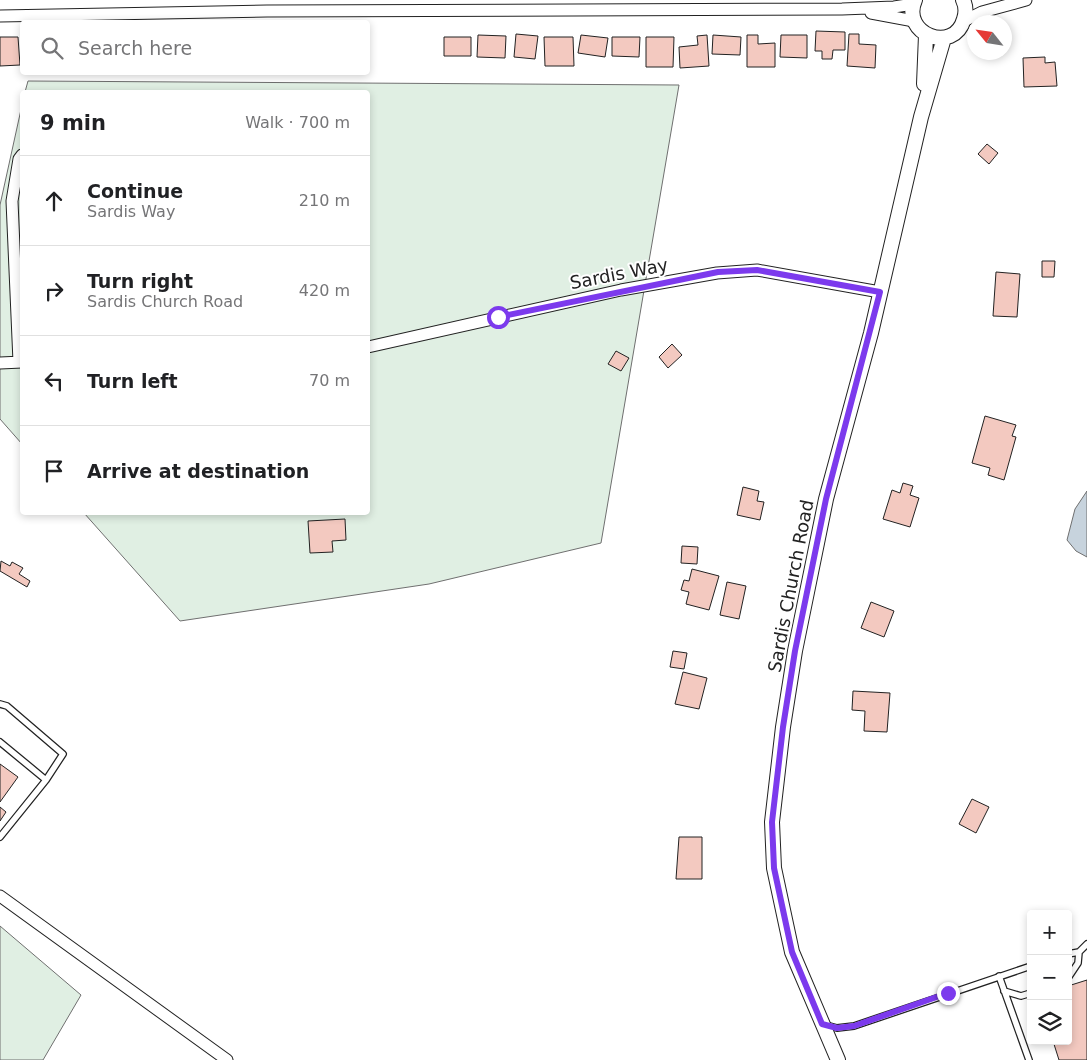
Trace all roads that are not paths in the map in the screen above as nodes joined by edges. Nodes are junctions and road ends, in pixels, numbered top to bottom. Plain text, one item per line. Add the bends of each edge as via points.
1 (963, 0) edge
2 (1026, 0) edge
3 (914, 2) edge
4 (820, 4) edge
5 (267, 5) edge
6 (433, 6) edge
7 (842, 9) junction
8 (0, 16) edge
9 (914, 21) junction
10 (964, 22) junction
11 (926, 35) junction
12 (944, 38) junction
13 (921, 117) junction
14 (20, 157) edge
15 (880, 292) junction
16 (20, 344) edge
17 (370, 347) edge
18 (20, 362) edge
19 (0, 363) edge
20 (0, 704) edge
21 (0, 742) edge
22 (46, 780) junction
23 (0, 837) edge
24 (0, 896) edge
25 (1087, 944) edge
26 (1079, 952) junction
27 (1072, 953) edge
28 (1027, 967) edge
29 (1072, 972) edge
30 (999, 976) junction
31 (1004, 991) junction
32 (1027, 994) edge
33 (822, 1024) junction
34 (227, 1060) edge
35 (838, 1060) edge
36 (1029, 1060) edge

1 - 10 street
2 - 10 street via 982,12
3 - 7 street
3 - 9 street
4 - 6 street
4 - 7 street
5 - 6 street
5 - 8 street
7 - 9 street
9 - 11 street
10 - 12 street via 952,35
11 - 12 street
11 - 13 street, Sardis Church Road
12 - 13 street, Sardis Church Road
13 - 15 street, Sardis Church Road
14 - 16 street via 12,201
15 - 17 street, Sardis Way via 757,270 718,272 564,302
15 - 33 street, Sardis Church Road via 826,499 795,651 772,822 774,868 792,952
18 - 19 street
20 - 22 lane via 7,706 63,754
21 - 22 lane
22 - 23 lane
24 - 34 street
25 - 26 lane
26 - 27 lane
26 - 29 lane via 1078,963
28 - 30 lane
30 - 31 lane
30 - 33 lane via 854,1026 837,1028
31 - 32 lane via 1021,996
31 - 36 lane
33 - 35 street, Sardis Church Road

